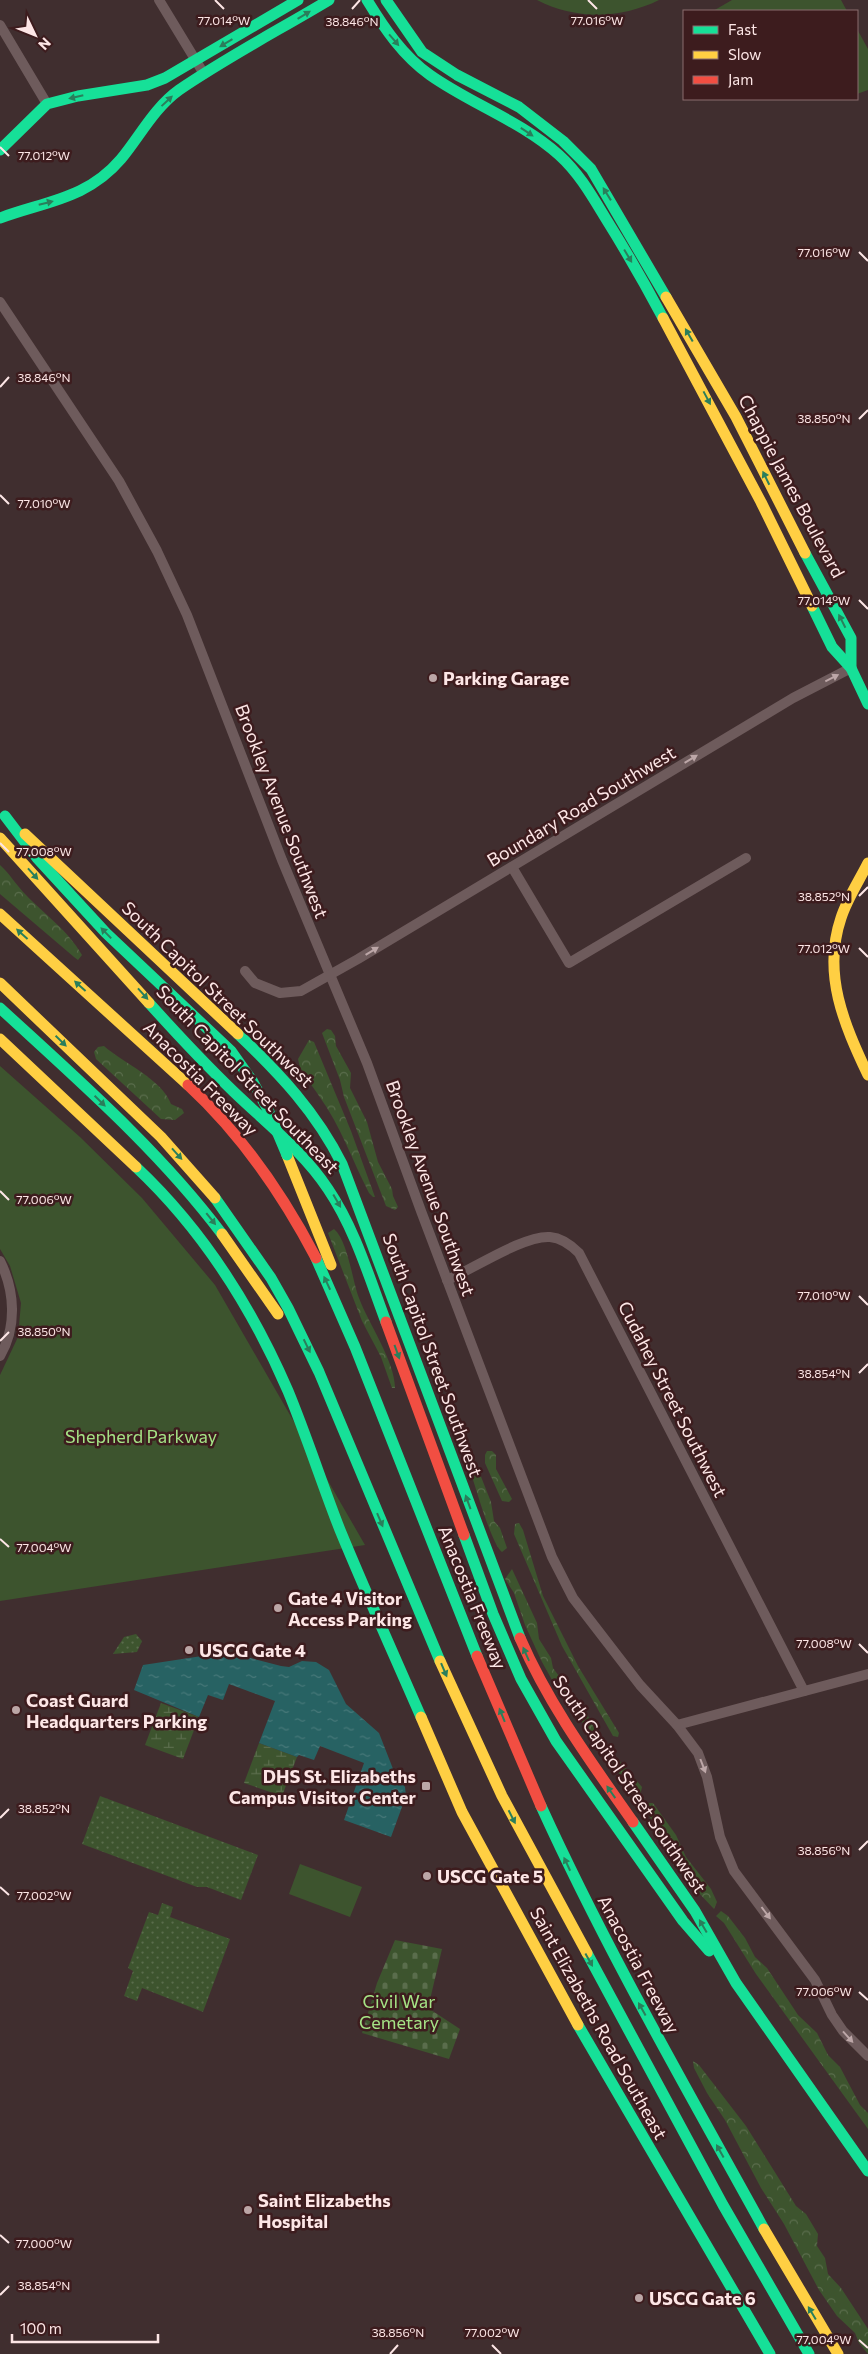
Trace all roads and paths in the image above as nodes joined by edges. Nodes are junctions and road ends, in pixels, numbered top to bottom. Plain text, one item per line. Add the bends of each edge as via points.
1 (159, 0) edge
2 (298, 0) edge
3 (329, 0) edge
4 (367, 0) edge
5 (386, 0) edge
6 (0, 25) edge
7 (196, 60) junction
8 (204, 74) junction
9 (47, 104) junction
10 (0, 150) edge
11 (0, 218) edge
12 (0, 302) edge
13 (851, 668) junction
14 (868, 704) edge
15 (2, 814) edge
16 (0, 838) edge
17 (746, 858) dead end
18 (868, 863) edge
19 (512, 867) junction
20 (0, 914) edge
21 (245, 971) dead end
22 (329, 974) junction
23 (0, 983) edge
24 (0, 1008) edge
25 (0, 1039) edge
26 (868, 1075) edge
27 (0, 1261) edge
28 (447, 1280) junction
29 (0, 1356) edge
30 (361, 1475) junction
31 (868, 1674) edge
32 (490, 1685) junction
33 (804, 1691) junction
34 (677, 1725) junction
35 (736, 1983) junction
36 (868, 2056) edge
37 (868, 2172) edge
38 (770, 2354) edge
39 (809, 2354) edge
40 (838, 2354) edge

1 - 7 street
2 -> 7 main road
8 -> 3 main road
4 -> 13 main road, Chappie James Boulevard via 387,32 430,75 528,132 559,156 582,180 700,384 832,647
13 -> 5 main road, Chappie James Boulevard via 851,638 736,417 591,169 563,141 519,107 457,76 422,52
6 - 9 street
7 - 8 street
7 -> 9 main road via 147,85
11 -> 8 main road via 65,199 95,183 120,160 164,103
9 - 10 main road
12 - 22 street, Brookley Avenue Southwest via 103,456 166,569 202,651
13 - 14 main road
19 -> 13 street, Boundary Road Southwest via 793,698
32 -> 15 main road, bridge via 476,1633 268,1110 231,1051 106,933 37,858
35 -> 15 main road, South Capitol Street Southwest via 695,1911 570,1732 534,1670 504,1599 352,1186 324,1129 271,1064
16 -> 35 main road, South Capitol Street Southeast via 213,1071 312,1165 335,1196 355,1239 489,1605 521,1679 556,1740 683,1920
17 - 19 street via 569,963
18 - 26 main road via 842,915 833,958 840,1012
22 -> 19 street, Boundary Road Southwest
32 -> 20 main road, Anacostia Freeway via 355,1346 315,1257 280,1194 202,1098
21 - 22 street, Boundary Road Southwest via 255,983 280,993 301,991
22 - 28 street, Brookley Avenue Southwest via 367,1064
23 -> 30 main road via 161,1137 242,1234 271,1278 304,1340
24 -> 30 main road via 132,1132 179,1180 221,1231 286,1329
25 - 38 main road, Saint Elizabeths Road Southeast via 154,1184 220,1267 248,1312 281,1376 355,1563 462,1812 607,2077
27 - 29 street via 10,1290 11,1325
28 - 33 street, Cudahey Street Southwest via 534,1238 558,1238 579,1253
28 - 34 street, Brookley Avenue Southwest via 552,1557 578,1605 640,1685
30 -> 39 main road via 454,1696 502,1796 723,2205
31 - 33 street
40 -> 32 main road, Anacostia Freeway via 779,2257 595,1921 545,1817
33 - 34 street
34 -> 36 street, Brookley Avenue Southwest via 698,1753 707,1777 720,1837 734,1871 815,1980 843,2031
35 - 37 main road

